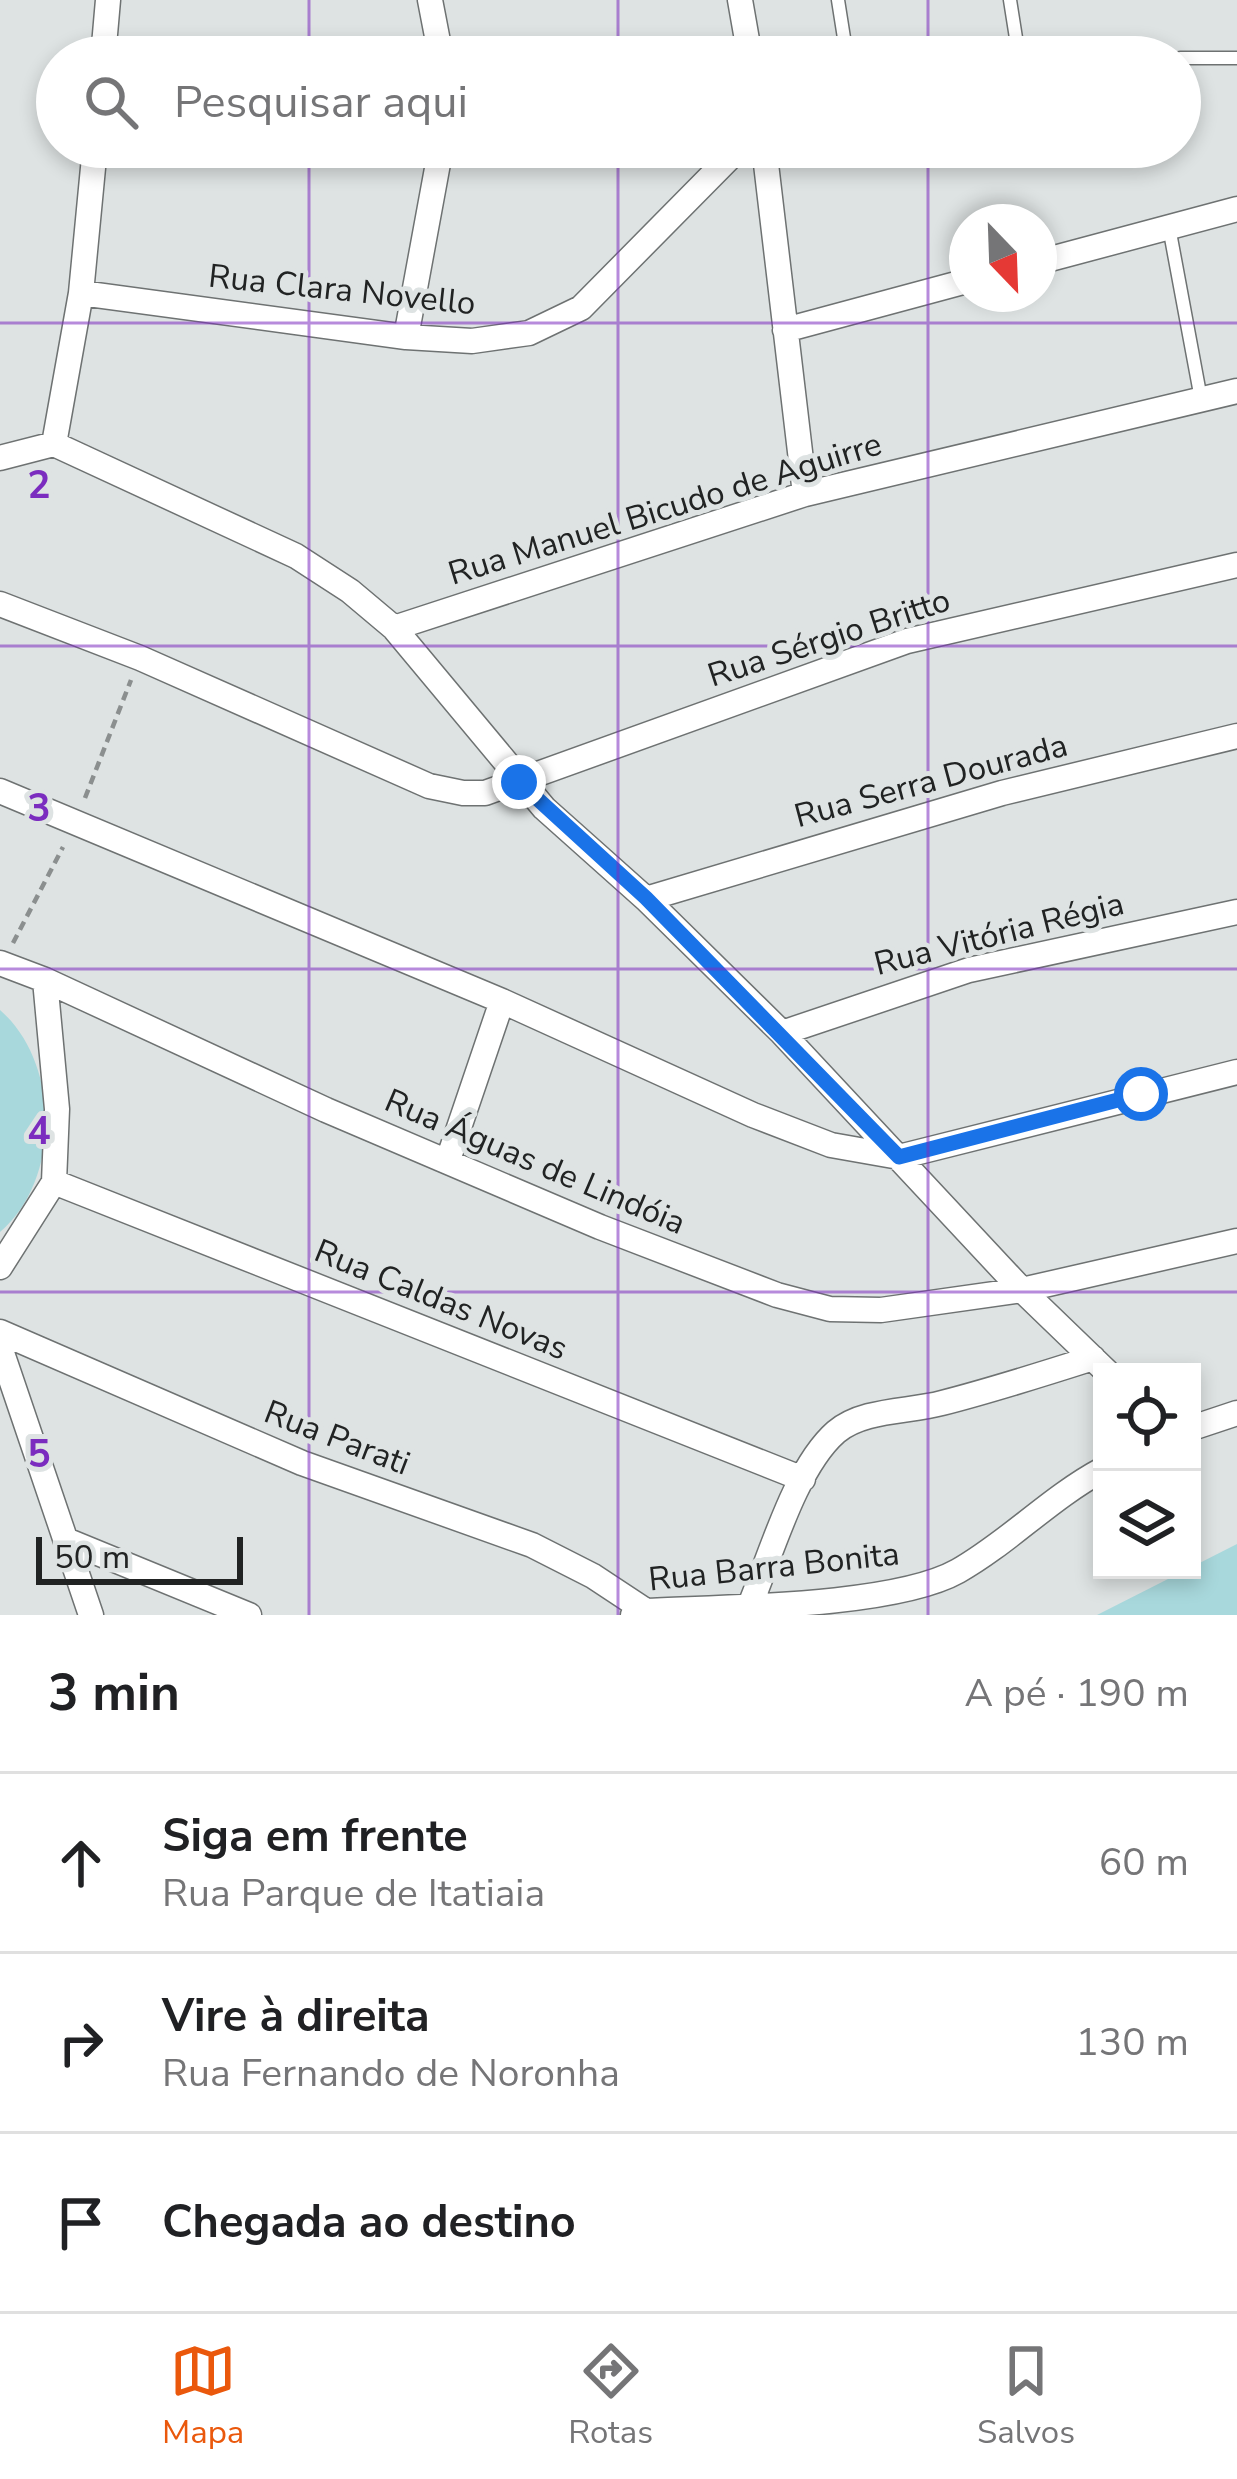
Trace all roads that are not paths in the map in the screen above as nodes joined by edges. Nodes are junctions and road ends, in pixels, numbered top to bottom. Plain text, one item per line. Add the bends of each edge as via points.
1 (108, 0) edge
2 (430, 0) edge
3 (740, 0) edge
4 (838, 0) edge
5 (1010, 0) edge
6 (105, 36) edge
7 (437, 36) edge
8 (746, 36) edge
9 (844, 36) edge
10 (1016, 36) edge
11 (1201, 58) edge
12 (1237, 58) edge
13 (93, 168) edge
14 (437, 168) edge
15 (719, 168) edge
16 (766, 168) edge
17 (1237, 209) edge
18 (1169, 227) junction
19 (1057, 257) edge
20 (949, 286) edge
21 (81, 293) junction
22 (785, 330) junction
23 (406, 337) junction
24 (1237, 391) edge
25 (1201, 400) junction
26 (54, 444) junction
27 (0, 458) edge
28 (805, 494) junction
29 (1237, 565) edge
30 (0, 604) edge
31 (394, 628) junction
32 (1237, 736) edge
33 (519, 782) junction
34 (0, 791) edge
35 (646, 898) junction
36 (1237, 911) edge
37 (1, 964) edge
38 (45, 980) junction
39 (502, 1001) junction
40 (782, 1033) junction
41 (1237, 1072) edge
42 (899, 1157) junction
43 (448, 1160) junction
44 (54, 1182) junction
45 (1237, 1241) edge
46 (0, 1267) edge
47 (1022, 1290) junction
48 (0, 1332) edge
49 (0, 1347) edge
50 (1098, 1363) edge
51 (1093, 1367) edge
52 (1237, 1413) edge
53 (1201, 1425) edge
54 (1100, 1471) edge
55 (803, 1479) junction
56 (66, 1540) junction
57 (750, 1605) junction
58 (639, 1613) edge
59 (91, 1615) edge
60 (249, 1615) edge

1 - 6 street
2 - 7 street
3 - 8 street
4 - 9 lane
5 - 10 lane
11 - 12 lane
13 - 21 street
14 - 23 street
15 - 23 street, Rua Clara Novello via 559,322 472,341
16 - 22 street
17 - 18 street
18 - 19 street
18 - 25 lane
20 - 22 street
21 - 23 street, Rua Clara Novello
21 - 26 street
22 - 28 street
24 - 25 street, Rua Manuel Bicudo de Aguirre
25 - 28 street, Rua Manuel Bicudo de Aguirre
26 - 27 street
26 - 31 street via 296,556
28 - 31 street, Rua Manuel Bicudo de Aguirre
29 - 33 street, Rua Sérgio Britto via 907,640
30 - 33 street via 429,786 485,793
31 - 33 street
32 - 35 street, Rua Serra Dourada via 1002,793
33 - 35 street
34 - 39 street
35 - 40 street
36 - 40 street, Rua Vitória Régia via 969,970
37 - 38 street, Rua Águas de Lindóia
38 - 43 street, Rua Águas de Lindóia
38 - 44 street via 57,1108
39 - 42 street via 753,1115 831,1145
39 - 43 street
40 - 42 street
41 - 42 street
42 - 47 street
43 - 47 street, Rua Águas de Lindóia via 600,1227 830,1309 881,1310
44 - 46 street
44 - 55 street, Rua Caldas Novas
45 - 47 street, Rua Águas de Lindóia
47 - 50 street
48 - 58 street, Rua Parati via 302,1463 532,1545 592,1576
49 - 56 street
51 - 55 street via 862,1418 830,1438
52 - 53 street
54 - 57 street, Rua Barra Bonita via 955,1573 919,1586
55 - 57 street
56 - 59 street
56 - 60 street
57 - 58 street, Rua Barra Bonita

